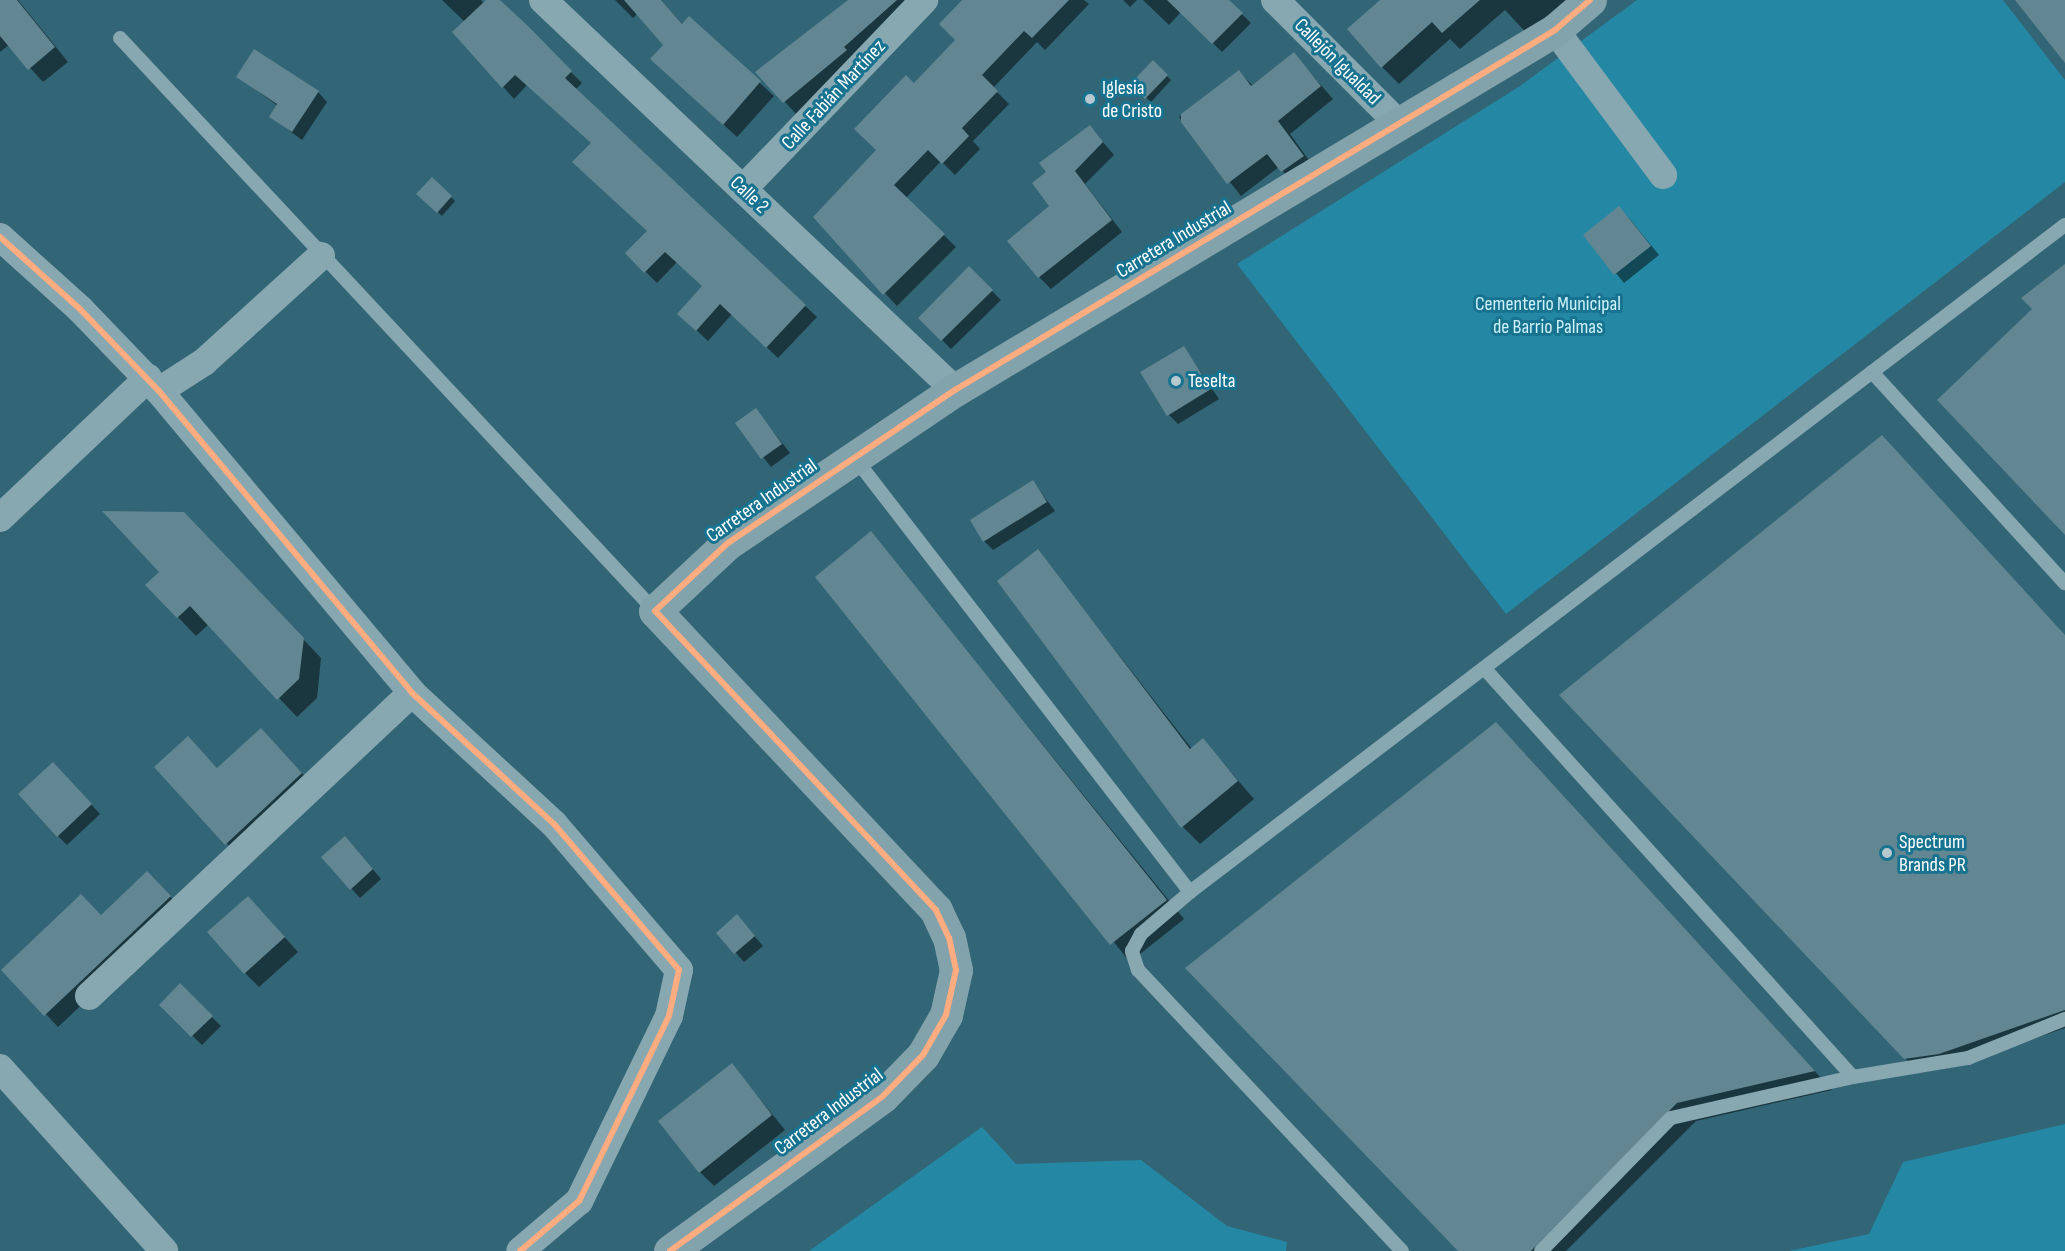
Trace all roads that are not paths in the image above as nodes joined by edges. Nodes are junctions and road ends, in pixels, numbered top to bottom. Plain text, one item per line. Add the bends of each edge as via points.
1 (543, 0) edge
2 (924, 0) edge
3 (1275, 0) edge
4 (1590, 0) edge
5 (1555, 30) junction
6 (120, 38) dead end
7 (1400, 125) junction
8 (1663, 175) dead end
9 (743, 189) junction
10 (2065, 225) edge
11 (0, 237) edge
12 (321, 256) junction
13 (1872, 372) junction
14 (154, 384) junction
15 (955, 390) junction
16 (854, 457) junction
17 (0, 518) edge
18 (2065, 583) edge
19 (655, 611) junction
20 (1484, 668) junction
21 (412, 693) junction
22 (1190, 892) junction
23 (89, 996) dead end
24 (2065, 1019) edge
25 (0, 1068) edge
26 (1853, 1077) junction
27 (164, 1251) edge
28 (520, 1251) edge
29 (670, 1251) edge
30 (1402, 1251) edge
31 (1542, 1251) edge

1 - 9 street, Calle 2
2 - 9 street, Calle Fabián Martínez
3 - 7 street, Callejón Igualdad
4 - 5 street, Carretera Industrial
5 - 7 street, Carretera Industrial
5 - 8 street
6 - 12 lane
7 - 15 street, Carretera Industrial
9 - 15 street, Calle 2
10 - 13 lane
11 - 14 street via 80,309
12 - 14 street via 204,362
12 - 19 lane
13 - 18 lane
13 - 20 lane
14 - 17 street
14 - 21 street
15 - 16 street, Carretera Industrial
16 - 19 street, Carretera Industrial via 728,543
16 - 22 lane
19 - 29 street, Carretera Industrial via 936,910 949,938 956,970 940,1025 923,1055 883,1096
20 - 22 lane
20 - 26 lane
21 - 23 street
21 - 28 street via 554,824 679,970 669,1016 579,1201
22 - 30 lane via 1141,934 1132,951 1138,970
24 - 26 lane via 1968,1058
25 - 27 street
26 - 31 lane via 1671,1118

